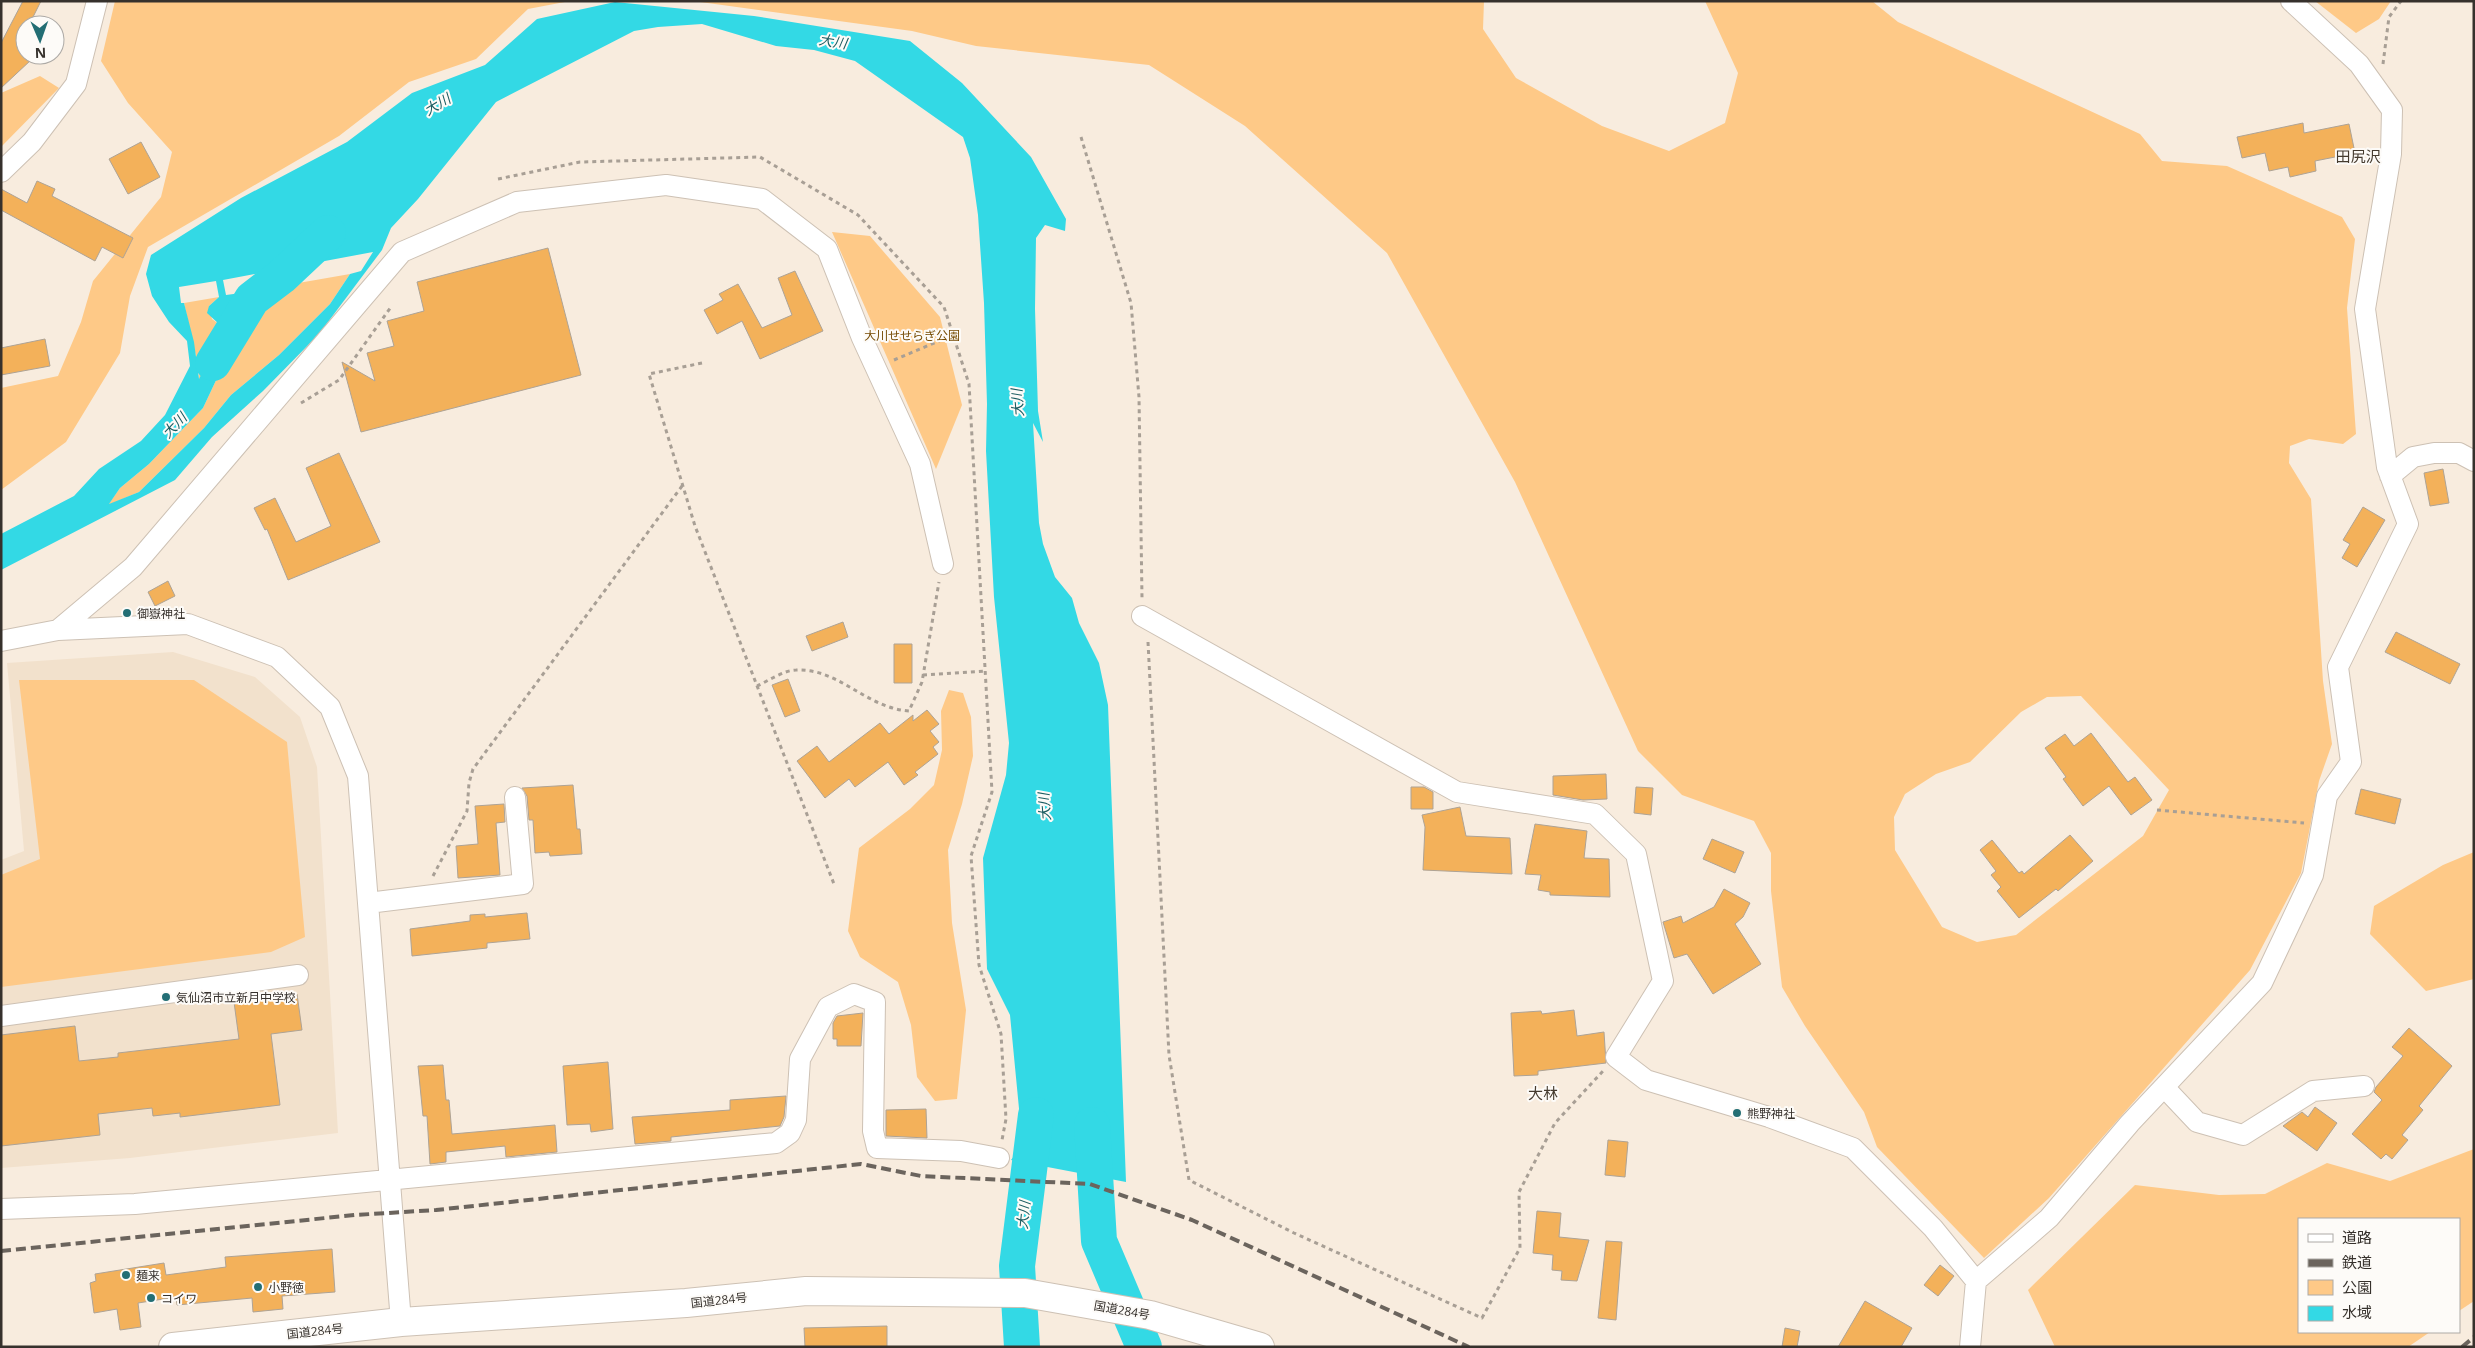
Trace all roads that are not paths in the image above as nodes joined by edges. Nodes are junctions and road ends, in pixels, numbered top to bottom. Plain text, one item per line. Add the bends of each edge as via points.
1 (97, 1) edge
2 (2291, 1) edge
3 (1, 172) edge
4 (2474, 461) edge
5 (2390, 476) junction
6 (943, 564) road end
7 (1145, 618) road end
8 (58, 630) junction
9 (1, 641) edge
10 (515, 798) dead end
11 (368, 903) junction
12 (298, 975) dead end
13 (1, 1016) edge
14 (2364, 1086) dead end
15 (2164, 1087) junction
16 (998, 1158) road end
17 (392, 1179) junction
18 (1, 1209) edge
19 (1976, 1281) junction
20 (401, 1322) junction
21 (1257, 1346) edge
22 (173, 1347) edge
23 (1970, 1347) edge

1 - 3 street via 76,84 32,142
2 - 5 street via 2360,64 2392,110 2391,154 2365,309
4 - 5 street via 2458,453 2434,453 2413,457
5 - 15 street via 2408,524 2338,667 2352,762 2327,796 2313,876 2262,983
6 - 8 street via 920,464 827,249 762,198 666,185 517,202 402,252 133,567
7 - 19 street via 1458,792 1595,814 1636,854 1663,982 1616,1057 1646,1080 1769,1117 1853,1148 1933,1228
8 - 9 street
8 - 11 street via 188,624 276,657 330,707 358,776
10 - 11 street via 523,884
11 - 17 street
12 - 13 street
14 - 15 street via 2313,1091 2243,1135 2197,1122
15 - 19 street via 2049,1218
16 - 17 street via 961,1152 877,1148 874,1131 875,1002 854,994 828,1007 800,1059 796,1120 790,1133 776,1143
17 - 18 street via 135,1204
17 - 20 street
19 - 23 street
20 - 21 highway, 国道284号 via 686,1303 806,1291 968,1291 1025,1293 1150,1315
20 - 22 highway, 国道284号

